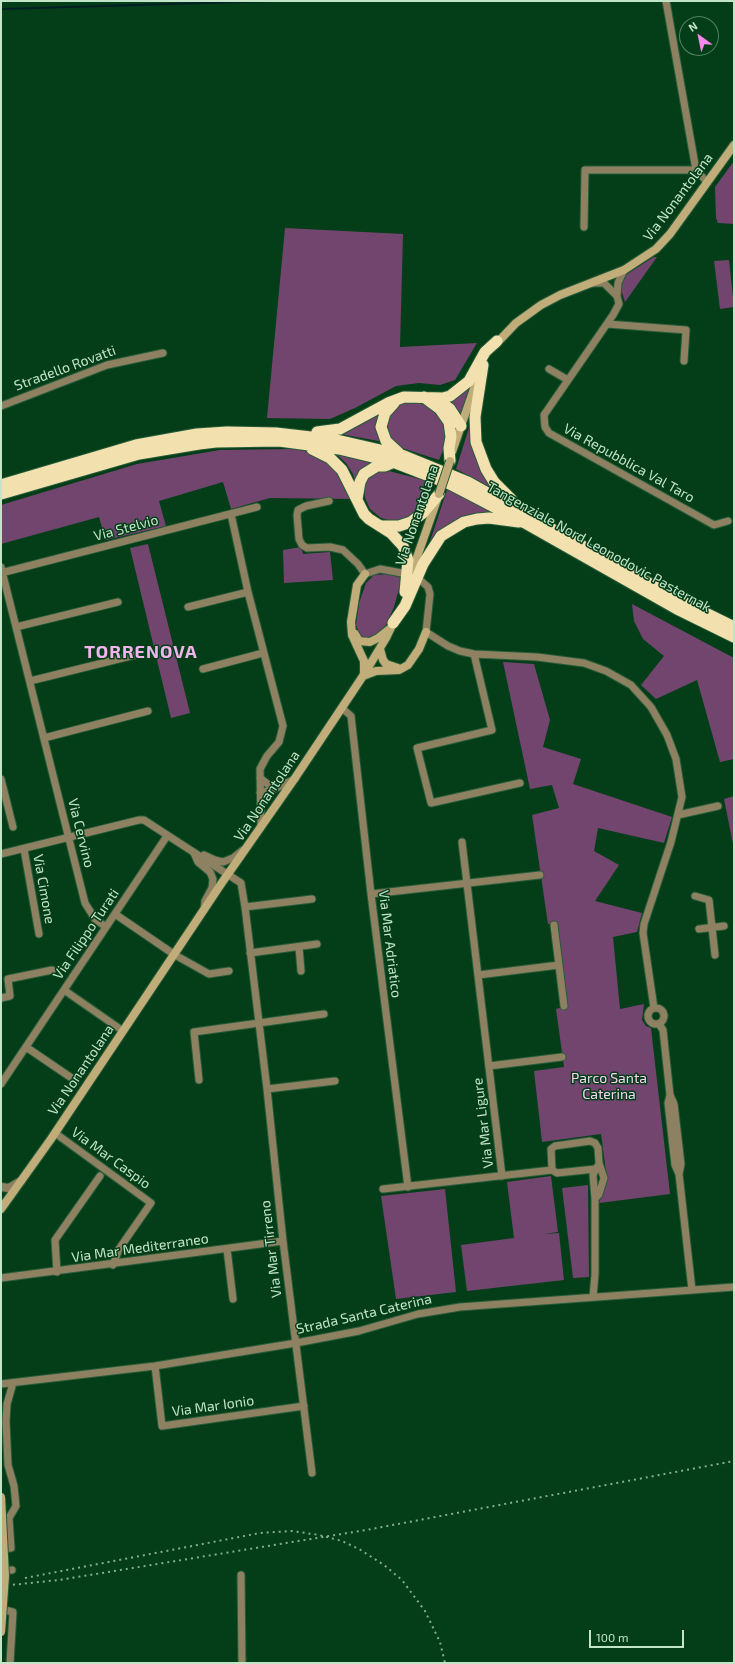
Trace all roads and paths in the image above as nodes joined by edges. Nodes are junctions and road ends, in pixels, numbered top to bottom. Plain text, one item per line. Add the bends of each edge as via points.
1 (666, 1) edge
2 (734, 145) edge
3 (696, 170) junction
4 (707, 182) junction
5 (584, 227) dead end
6 (624, 270) junction
7 (592, 283) junction
8 (618, 296) junction
9 (607, 324) junction
10 (497, 341) junction
11 (163, 353) dead end
12 (684, 361) dead end
13 (483, 365) junction
14 (549, 369) dead end
15 (568, 380) junction
16 (429, 397) junction
17 (397, 400) junction
18 (1, 406) edge
19 (461, 426) junction
20 (287, 433) junction
21 (299, 444) junction
22 (398, 459) junction
23 (450, 461) junction
24 (1, 485) edge
25 (1, 494) edge
26 (439, 494) junction
27 (357, 500) junction
28 (329, 502) dead end
29 (257, 507) dead end
30 (522, 511) junction
31 (231, 514) junction
32 (728, 521) dead end
33 (525, 523) junction
34 (382, 526) junction
35 (1, 571) edge
36 (402, 573) dead end
37 (365, 574) junction
38 (419, 579) dead end
39 (248, 592) junction
40 (405, 592) junction
41 (118, 602) dead end
42 (188, 607) dead end
43 (392, 625) junction
44 (16, 627) junction
45 (734, 627) edge
46 (352, 630) junction
47 (426, 632) junction
48 (734, 637) edge
49 (380, 649) junction
50 (263, 653) junction
51 (474, 654) junction
52 (135, 655) dead end
53 (404, 667) junction
54 (203, 669) dead end
55 (363, 676) junction
56 (30, 681) junction
57 (342, 708) junction
58 (148, 711) dead end
59 (44, 738) junction
60 (260, 778) junction
61 (295, 778) junction
62 (1, 779) edge
63 (520, 783) dead end
64 (279, 786) junction
65 (260, 793) junction
66 (718, 806) dead end
67 (678, 815) junction
68 (261, 826) junction
69 (13, 827) dead end
70 (167, 836) junction
71 (69, 838) junction
72 (462, 842) dead end
73 (249, 844) junction
74 (24, 849) junction
75 (194, 853) junction
76 (1, 854) edge
77 (228, 875) junction
78 (540, 875) dead end
79 (467, 883) junction
80 (371, 894) junction
81 (695, 896) dead end
82 (312, 899) dead end
83 (245, 907) junction
84 (204, 910) junction
85 (114, 914) junction
86 (554, 925) dead end
87 (724, 926) dead end
88 (106, 927) junction
89 (712, 927) junction
90 (699, 929) dead end
91 (39, 934) dead end
92 (317, 944) dead end
93 (299, 947) junction
94 (250, 953) junction
95 (175, 954) junction
96 (715, 955) dead end
97 (559, 965) junction
98 (52, 970) dead end
99 (229, 971) dead end
100 (301, 971) dead end
101 (478, 975) junction
102 (64, 990) junction
103 (1, 998) edge
104 (564, 1006) dead end
105 (654, 1008) junction
106 (324, 1014) dead end
107 (259, 1022) junction
108 (659, 1024) junction
109 (123, 1031) junction
110 (26, 1047) junction
111 (562, 1057) dead end
112 (489, 1066) junction
113 (76, 1080) dead end
114 (199, 1080) dead end
115 (335, 1081) dead end
116 (1, 1084) edge
117 (267, 1089) junction
118 (55, 1133) junction
119 (597, 1166) junction
120 (552, 1170) junction
121 (100, 1176) dead end
122 (502, 1176) junction
123 (22, 1180) junction
124 (1, 1187) edge
125 (408, 1187) junction
126 (383, 1189) dead end
127 (595, 1199) junction
128 (1, 1209) edge
129 (283, 1241) junction
130 (227, 1249) junction
131 (113, 1264) junction
132 (56, 1272) junction
133 (1, 1278) edge
134 (734, 1287) edge
135 (692, 1290) junction
136 (593, 1297) junction
137 (233, 1299) dead end
138 (296, 1343) junction
139 (155, 1366) junction
140 (14, 1383) junction
141 (1, 1384) edge
142 (304, 1406) junction
143 (312, 1473) dead end
144 (1, 1497) edge
145 (9, 1518) junction
146 (1, 1519) edge
147 (1, 1549) edge
148 (12, 1570) dead end
149 (1, 1571) edge
150 (241, 1575) dead end
151 (1, 1609) edge
152 (1, 1632) edge
153 (10, 1663) edge
154 (242, 1663) edge

1 - 3 street
2 - 4 main road, Via Nonantolana
3 - 4 street
3 - 5 street via 585,170
4 - 6 main road, Via Nonantolana via 665,241 646,257
6 - 7 main road, Via Nonantolana
6 - 8 street, Via Repubblica Val Taro via 618,283
7 - 8 street via 604,283
7 - 10 main road, Via Nonantolana via 541,305
8 - 9 street, Via Repubblica Val Taro via 619,304
9 - 12 street via 686,330
9 - 15 street, Via Repubblica Val Taro
10 - 13 main road, Via Nonantolana
10 - 16 highway via 485,352 469,380 458,391 450,396
11 - 18 street, Stradello Rovatti via 107,365
13 - 19 main road, Via Nonantolana
13 - 30 highway via 474,417 476,442 494,482
14 - 15 street
15 - 32 street, Via Repubblica Val Taro via 544,415 545,427 549,433 714,525
16 - 17 highway via 410,396
16 - 19 highway via 450,409
16 - 23 highway via 449,422
17 - 20 highway via 388,402 340,429 328,432
17 - 22 highway via 385,413 381,426 386,441
19 - 23 main road, Via Nonantolana
20 - 22 highway via 337,440
20 - 24 highway via 227,432 158,440
21 - 22 highway
21 - 25 highway via 256,440 216,442 158,450 100,464
21 - 27 highway via 318,451 336,463 348,479
22 - 27 highway via 364,474
22 - 30 highway, Tangenziale Nord Leonodovic Pasternak via 468,482
22 - 33 highway, Tangenziale Nord Leonodovic Pasternak
23 - 26 main road, Via Nonantolana, bridge
26 - 34 highway via 423,513 411,522 399,526
26 - 40 main road, Via Nonantolana
27 - 34 highway via 369,519
28 - 37 street via 298,510 299,539 307,548 330,547 343,550
29 - 31 street, Via Stelvio
30 - 45 highway, Tangenziale Nord Leonodovic Pasternak via 678,600
31 - 35 street, Via Stelvio
31 - 39 street
33 - 43 highway via 477,518 464,522 441,536 423,564 405,606
33 - 48 highway, Tangenziale Nord Leonodovic Pasternak via 677,609
34 - 40 highway via 397,539 406,553 408,567
35 - 44 street, Via Cervino
36 - 37 street, Via Nonantolana via 380,568
37 - 46 main road via 354,593
38 - 47 street, Via Nonantolana via 428,586 430,594
39 - 42 street
39 - 50 street
40 - 43 main road, Via Nonantolana
41 - 44 street
43 - 46 main road via 378,638 366,642 360,641
43 - 49 main road, Via Nonantolana
44 - 56 street, Via Cervino
46 - 55 main road via 364,661
47 - 51 street via 455,649
47 - 53 main road via 419,649
49 - 53 main road via 386,664 394,668
49 - 55 main road, Via Nonantolana
50 - 54 street
50 - 60 street via 283,726 279,742 263,763
51 - 63 street via 492,730 418,748 431,803
51 - 67 street via 561,659 584,663 606,671 631,685 651,707 667,735 676,759 682,797
52 - 56 street
53 - 55 main road
55 - 57 main road, Via Nonantolana
56 - 59 street, Via Cervino
57 - 61 main road, Via Nonantolana
57 - 80 street, Via Mar Adriatico via 351,716
58 - 59 street
59 - 71 street, Via Cervino
60 - 64 street via 269,785
60 - 65 street
61 - 64 street
61 - 68 main road, Via Nonantolana
62 - 69 street
64 - 65 street
65 - 68 street
66 - 67 street
67 - 105 street via 644,924 643,933
68 - 73 main road, Via Nonantolana
70 - 71 street, Via Cimone via 144,820 139,820
70 - 75 street, Via Cimone
70 - 85 street, Via Filippo Turati
71 - 74 street, Via Cimone
71 - 88 street, Via Cervino via 85,903 95,918
72 - 79 street, Via Mar Ligure
73 - 75 street, Via Cimone via 233,858 223,862 204,854
73 - 77 main road, Via Nonantolana
74 - 76 street, Via Cimone
74 - 91 street, Via Cimone
75 - 77 street, Via Cimone
75 - 84 street, Via Cimone via 198,862 210,872 213,879
77 - 83 street, Via Mar Tirreno via 241,883
77 - 84 main road, Via Nonantolana
78 - 79 street
79 - 80 street
79 - 101 street, Via Mar Ligure
80 - 125 street, Via Mar Adriatico
81 - 89 street via 709,900
82 - 83 street
83 - 94 street, Via Mar Tirreno
84 - 95 main road, Via Nonantolana
85 - 88 street, Via Filippo Turati
85 - 95 street
86 - 97 street
87 - 89 street
88 - 102 street, Via Filippo Turati
89 - 90 street
89 - 96 street
92 - 93 street
93 - 94 street
93 - 100 street
94 - 107 street, Via Mar Tirreno
95 - 99 street via 209,974
95 - 109 main road, Via Nonantolana
97 - 101 street
97 - 104 street
98 - 103 street via 8,979 10,996
101 - 112 street, Via Mar Ligure
102 - 109 street
102 - 110 street, Via Filippo Turati
105 - 108 street via 659,1008 664,1013 664,1019
105 - 108 street via 648,1014 649,1020 653,1024
106 - 107 street
107 - 114 street via 194,1032
107 - 117 street, Via Mar Tirreno
108 - 135 street via 663,1030 670,1095 668,1103
109 - 118 main road, Via Nonantolana
110 - 113 street
110 - 116 street, Via Filippo Turati
111 - 112 street, Via Mar Ligure
112 - 122 street, Via Mar Ligure
115 - 117 street
117 - 129 street, Via Mar Tirreno
118 - 123 main road, Via Nonantolana
118 - 131 street, Via Mar Caspio via 152,1203 119,1249
119 - 120 street via 557,1174
119 - 120 street via 598,1148 590,1140 555,1146 551,1149
119 - 127 street via 593,1180
119 - 127 street via 604,1178
120 - 122 street
121 - 132 street via 55,1240
122 - 125 street
123 - 124 street via 10,1188
123 - 128 main road, Via Nonantolana
125 - 126 street
127 - 136 street
129 - 130 street, Via Mar Mediterraneo
129 - 138 street, Via Mar Tirreno
130 - 131 street, Via Mar Mediterraneo
130 - 137 street
131 - 132 street, Via Mar Mediterraneo
132 - 133 street, Via Mar Mediterraneo
134 - 135 street, Strada Santa Caterina
135 - 136 street, Strada Santa Caterina
136 - 138 street, Strada Santa Caterina via 460,1307 418,1314 359,1331
138 - 139 street, Strada Santa Caterina
138 - 142 street, Via Mar Tirreno
139 - 140 street, Strada Santa Caterina
139 - 142 street, Via Mar Ionio via 162,1426
140 - 141 street, Strada Santa Caterina
140 - 145 street via 7,1404 6,1421 8,1465 16,1506
142 - 143 street, Via Mar Tirreno
144 - 152 main road, bridge via 5,1576
145 - 146 street
145 - 147 street via 11,1548
148 - 149 street
150 - 154 street
151 - 153 street via 13,1612

